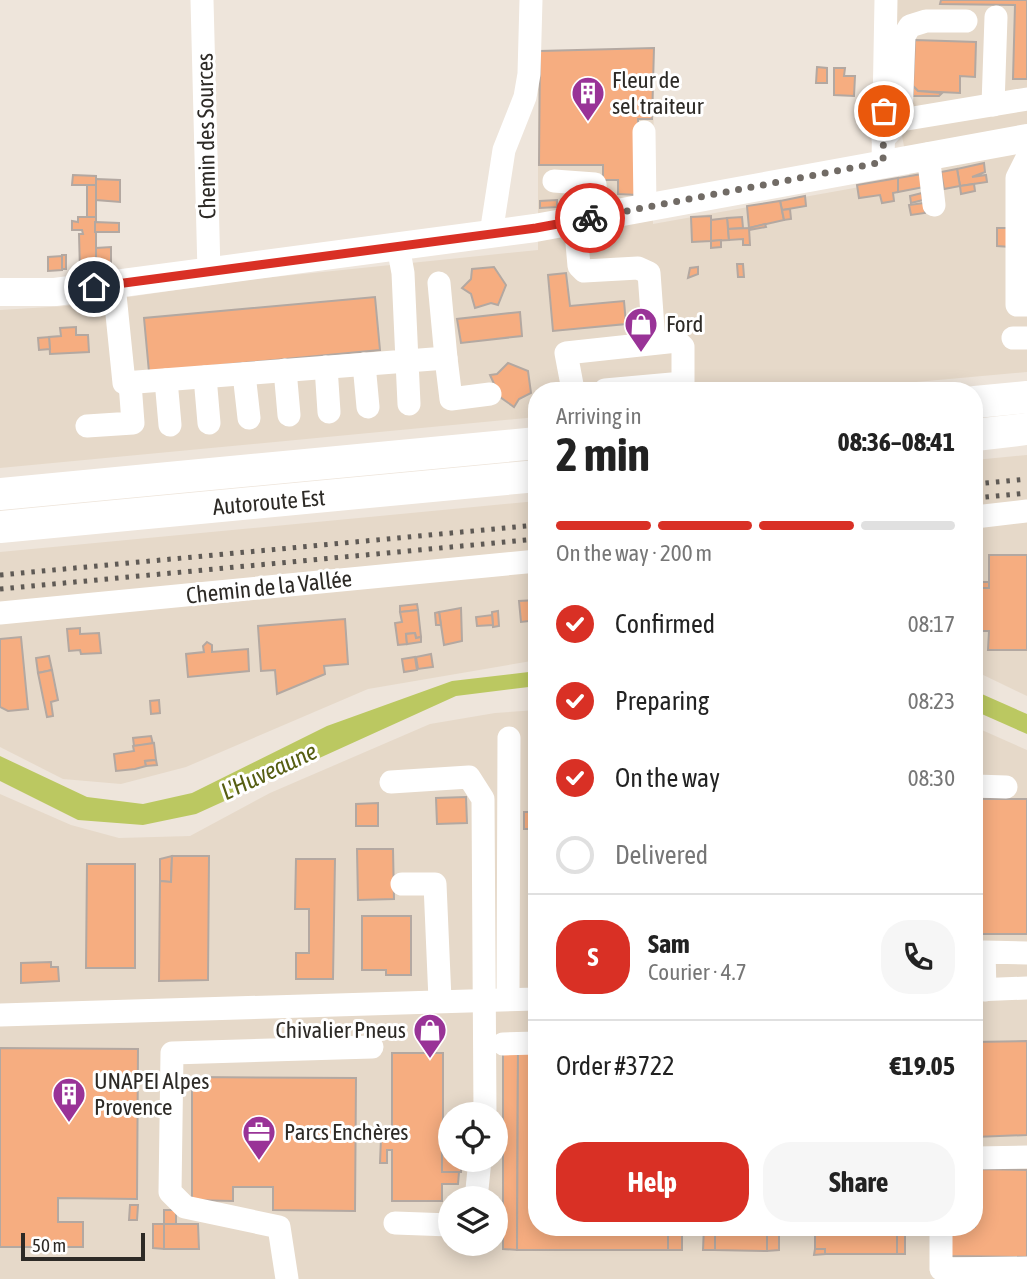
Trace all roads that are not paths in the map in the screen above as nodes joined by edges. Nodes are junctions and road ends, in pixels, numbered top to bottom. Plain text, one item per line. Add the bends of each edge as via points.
1 (202, 0) edge
2 (531, 0) edge
3 (886, 0) edge
4 (996, 18) dead end
5 (966, 21) dead end
6 (1027, 99) edge
7 (993, 105) junction
8 (901, 120) junction
9 (644, 132) dead end
10 (1027, 138) edge
11 (1027, 145) edge
12 (883, 151) junction
13 (928, 154) junction
14 (1027, 158) edge
15 (554, 181) dead end
16 (934, 205) dead end
17 (645, 207) junction
18 (586, 218) junction
19 (491, 234) junction
20 (398, 246) junction
21 (209, 272) junction
22 (439, 283) dead end
23 (114, 285) junction
24 (0, 292) edge
25 (1027, 305) edge
26 (654, 342) junction
27 (446, 358) junction
28 (407, 361) junction
29 (365, 364) junction
30 (326, 367) junction
31 (285, 370) junction
32 (244, 374) junction
33 (205, 377) junction
34 (166, 380) junction
35 (571, 382) edge
36 (684, 382) edge
37 (130, 383) junction
38 (490, 394) dead end
39 (1027, 397) edge
40 (983, 401) edge
41 (409, 404) dead end
42 (368, 407) dead end
43 (329, 412) dead end
44 (289, 415) dead end
45 (249, 418) dead end
46 (209, 423) dead end
47 (170, 425) dead end
48 (87, 426) dead end
49 (1027, 429) edge
50 (983, 434) edge
51 (528, 444) edge
52 (528, 477) edge
53 (0, 494) edge
54 (1027, 511) edge
55 (983, 515) edge
56 (0, 527) edge
57 (528, 562) edge
58 (0, 614) edge
59 (509, 738) dead end
60 (391, 782) dead end
61 (983, 786) edge
62 (1006, 787) dead end
63 (402, 884) dead end
64 (983, 947) edge
65 (1027, 953) edge
66 (1027, 988) edge
67 (983, 990) edge
68 (508, 999) junction
69 (528, 999) edge
70 (440, 1000) junction
71 (484, 1000) junction
72 (0, 1014) edge
73 (528, 1043) edge
74 (503, 1044) dead end
75 (372, 1047) dead end
76 (485, 1102) edge
77 (1027, 1157) edge
78 (983, 1158) edge
79 (395, 1223) dead end
80 (438, 1225) edge
81 (941, 1236) edge
82 (1027, 1268) edge
83 (287, 1279) edge

1 - 21 street, Chemin des Sources
2 - 19 street via 529,74 505,149
3 - 12 street
4 - 7 street
5 - 8 street via 926,21 911,26 904,36
6 - 7 street
7 - 8 street
8 - 12 street
9 - 17 street
10 - 11 street
10 - 13 main road
12 - 13 main road
12 - 17 main road
13 - 16 street
14 - 25 street via 1017,178 1017,305
15 - 18 street via 594,184
17 - 18 main road
18 - 19 main road
18 - 26 street via 579,266 584,271 638,268 649,273
19 - 20 main road
20 - 21 main road
20 - 28 street
21 - 23 main road
22 - 27 street
23 - 24 main road
23 - 37 street via 124,383
26 - 35 street via 566,353
26 - 36 street via 677,341 683,347
27 - 28 street
27 - 38 street via 451,399
28 - 29 street
28 - 41 street
29 - 30 street
29 - 42 street
30 - 31 street
30 - 43 street
31 - 32 street
31 - 44 street
32 - 33 street
32 - 45 street
33 - 34 street
33 - 46 street
34 - 37 street
34 - 47 street
37 - 48 street via 133,423
39 - 40 highway
49 - 50 highway
51 - 53 highway, Autoroute Est
52 - 56 highway, Autoroute Est
54 - 55 street
57 - 58 street, Chemin de la Vallée
59 - 68 street
60 - 71 street via 469,777 483,799
61 - 62 street
63 - 70 street via 435,884
64 - 65 street
66 - 67 street
68 - 69 street
68 - 71 street
70 - 71 street
70 - 72 street
71 - 76 street
73 - 74 street
75 - 83 street via 173,1053 170,1192 185,1207 279,1227
77 - 78 street
79 - 80 street
81 - 82 street via 941,1269

